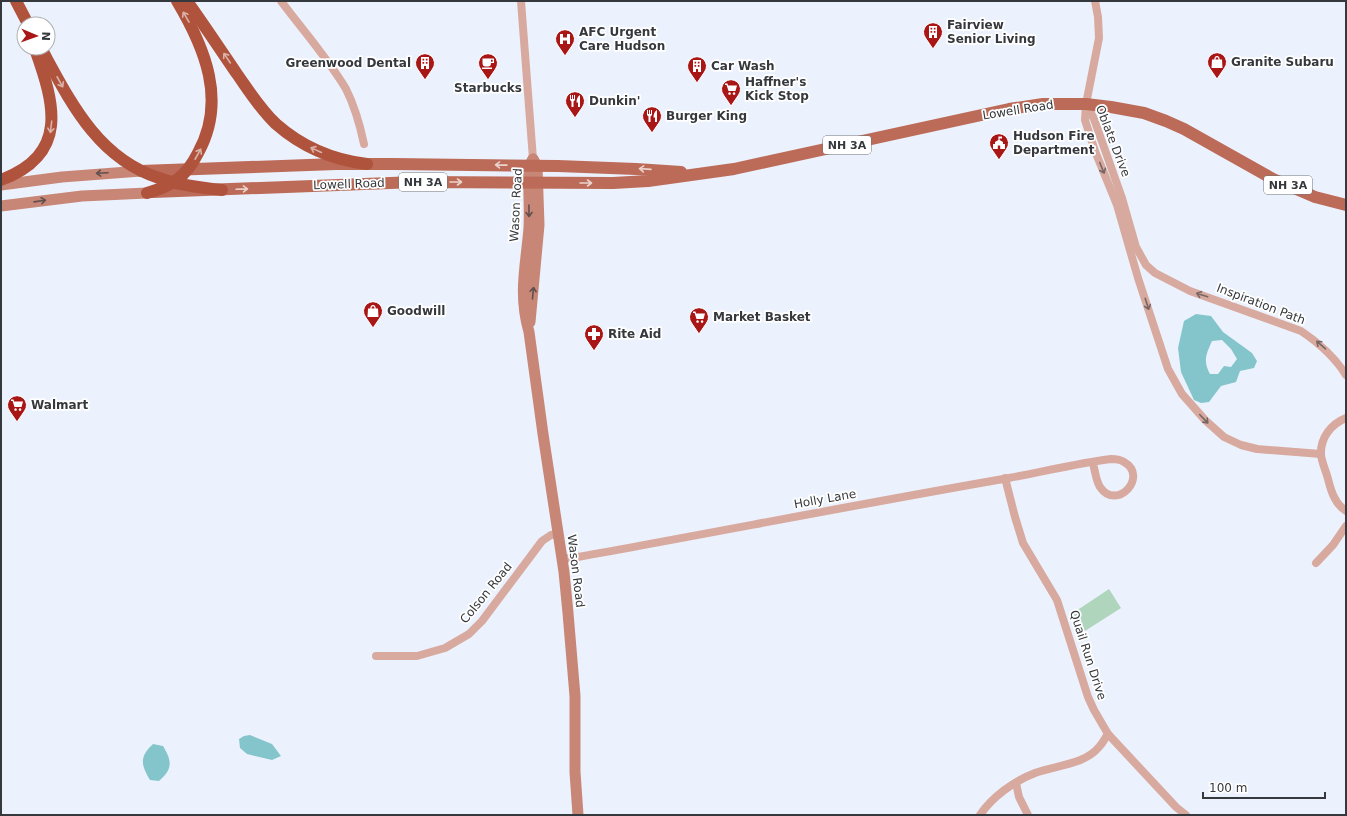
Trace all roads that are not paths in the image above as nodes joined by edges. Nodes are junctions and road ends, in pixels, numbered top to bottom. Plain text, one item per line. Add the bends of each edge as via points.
1 (176, 1) edge
2 (187, 1) edge
3 (280, 1) edge
4 (521, 1) edge
5 (1095, 1) edge
6 (17, 3) edge
7 (23, 16) edge
8 (38, 56) edge
9 (45, 56) edge
10 (1086, 104) junction
11 (364, 144) dead end
12 (367, 164) junction
13 (533, 164) junction
14 (188, 169) junction
15 (141, 171) junction
16 (698, 174) junction
17 (1, 180) edge
18 (174, 182) junction
19 (534, 183) junction
20 (1, 185) edge
21 (222, 190) junction
22 (147, 193) junction
23 (1346, 205) edge
24 (1, 206) edge
25 (1155, 273) junction
26 (1138, 278) junction
27 (1346, 375) edge
28 (1346, 418) edge
29 (1321, 454) junction
30 (1093, 463) junction
31 (1005, 478) junction
32 (1346, 511) edge
33 (1346, 526) edge
34 (558, 534) junction
35 (562, 559) junction
36 (1316, 562) dead end
37 (376, 656) dead end
38 (1108, 734) junction
39 (1016, 783) junction
40 (578, 815) edge
41 (980, 815) edge
42 (1028, 815) edge
43 (1186, 815) edge

14 -> 1 highway via 200,151 208,131 212,93 202,49
12 -> 2 highway via 340,159 320,151 298,140 276,124 254,99
3 - 11 street via 346,90
4 - 13 street
5 - 10 street via 1099,38
6 - 7 highway
8 -> 17 highway via 50,102 50,136 42,153 33,163 21,172
9 -> 15 highway via 89,128 116,154
10 - 16 main road, Lowell Road / NH 3A via 1043,104 1009,109 744,167
10 - 23 main road, Lowell Road / NH 3A via 1112,106 1166,121 1273,179 1315,197
10 - 25 street, Oblate Drive via 1094,119 1120,192 1136,247 1146,265
10 -> 26 street, Oblate Drive via 1085,120 1088,132 1117,205
13 -> 12 main road, Lowell Road / NH 3A
12 - 14 main road, Lowell Road / NH 3A
16 -> 13 main road, Lowell Road / NH 3A
13 - 19 street, Wason Road
14 - 15 main road, Lowell Road / NH 3A
14 - 18 highway
15 - 18 highway
15 -> 20 street, Lowell Road / NH 3A via 62,176
19 -> 16 main road, Lowell Road / NH 3A via 631,182
18 - 21 highway
18 - 22 highway
21 -> 19 main road, Lowell Road / NH 3A via 395,182
19 - 34 street, Wason Road via 522,294
21 - 22 main road, Lowell Road / NH 3A
24 -> 22 street, Lowell Road / NH 3A via 82,196
25 - 26 street
27 -> 25 street, Inspiration Path via 1328,352 1301,331 1190,291
26 -> 29 street, Oblate Drive via 1168,369 1182,394 1205,420 1224,437 1241,445 1257,449
28 - 29 street via 1334,424 1328,431
29 - 32 street via 1331,490
30 - 30 street, Holly Lane via 1112,459 1124,461 1133,475 1130,487 1121,495 1114,496 1103,491 1099,486
30 - 31 street, Holly Lane
31 - 35 street, Holly Lane
31 - 38 street, Quail Run Drive via 1023,543 1057,600 1088,697
33 - 36 street via 1333,545
34 - 35 street, Wason Road
34 - 37 street, Colson Road via 542,541 482,621 462,639 436,651 417,656
35 - 40 street, Wason Road via 575,696
38 - 39 street via 1099,747 1080,760 1036,773
38 - 43 street, Quail Run Drive
39 - 41 street via 996,797
39 - 42 street

